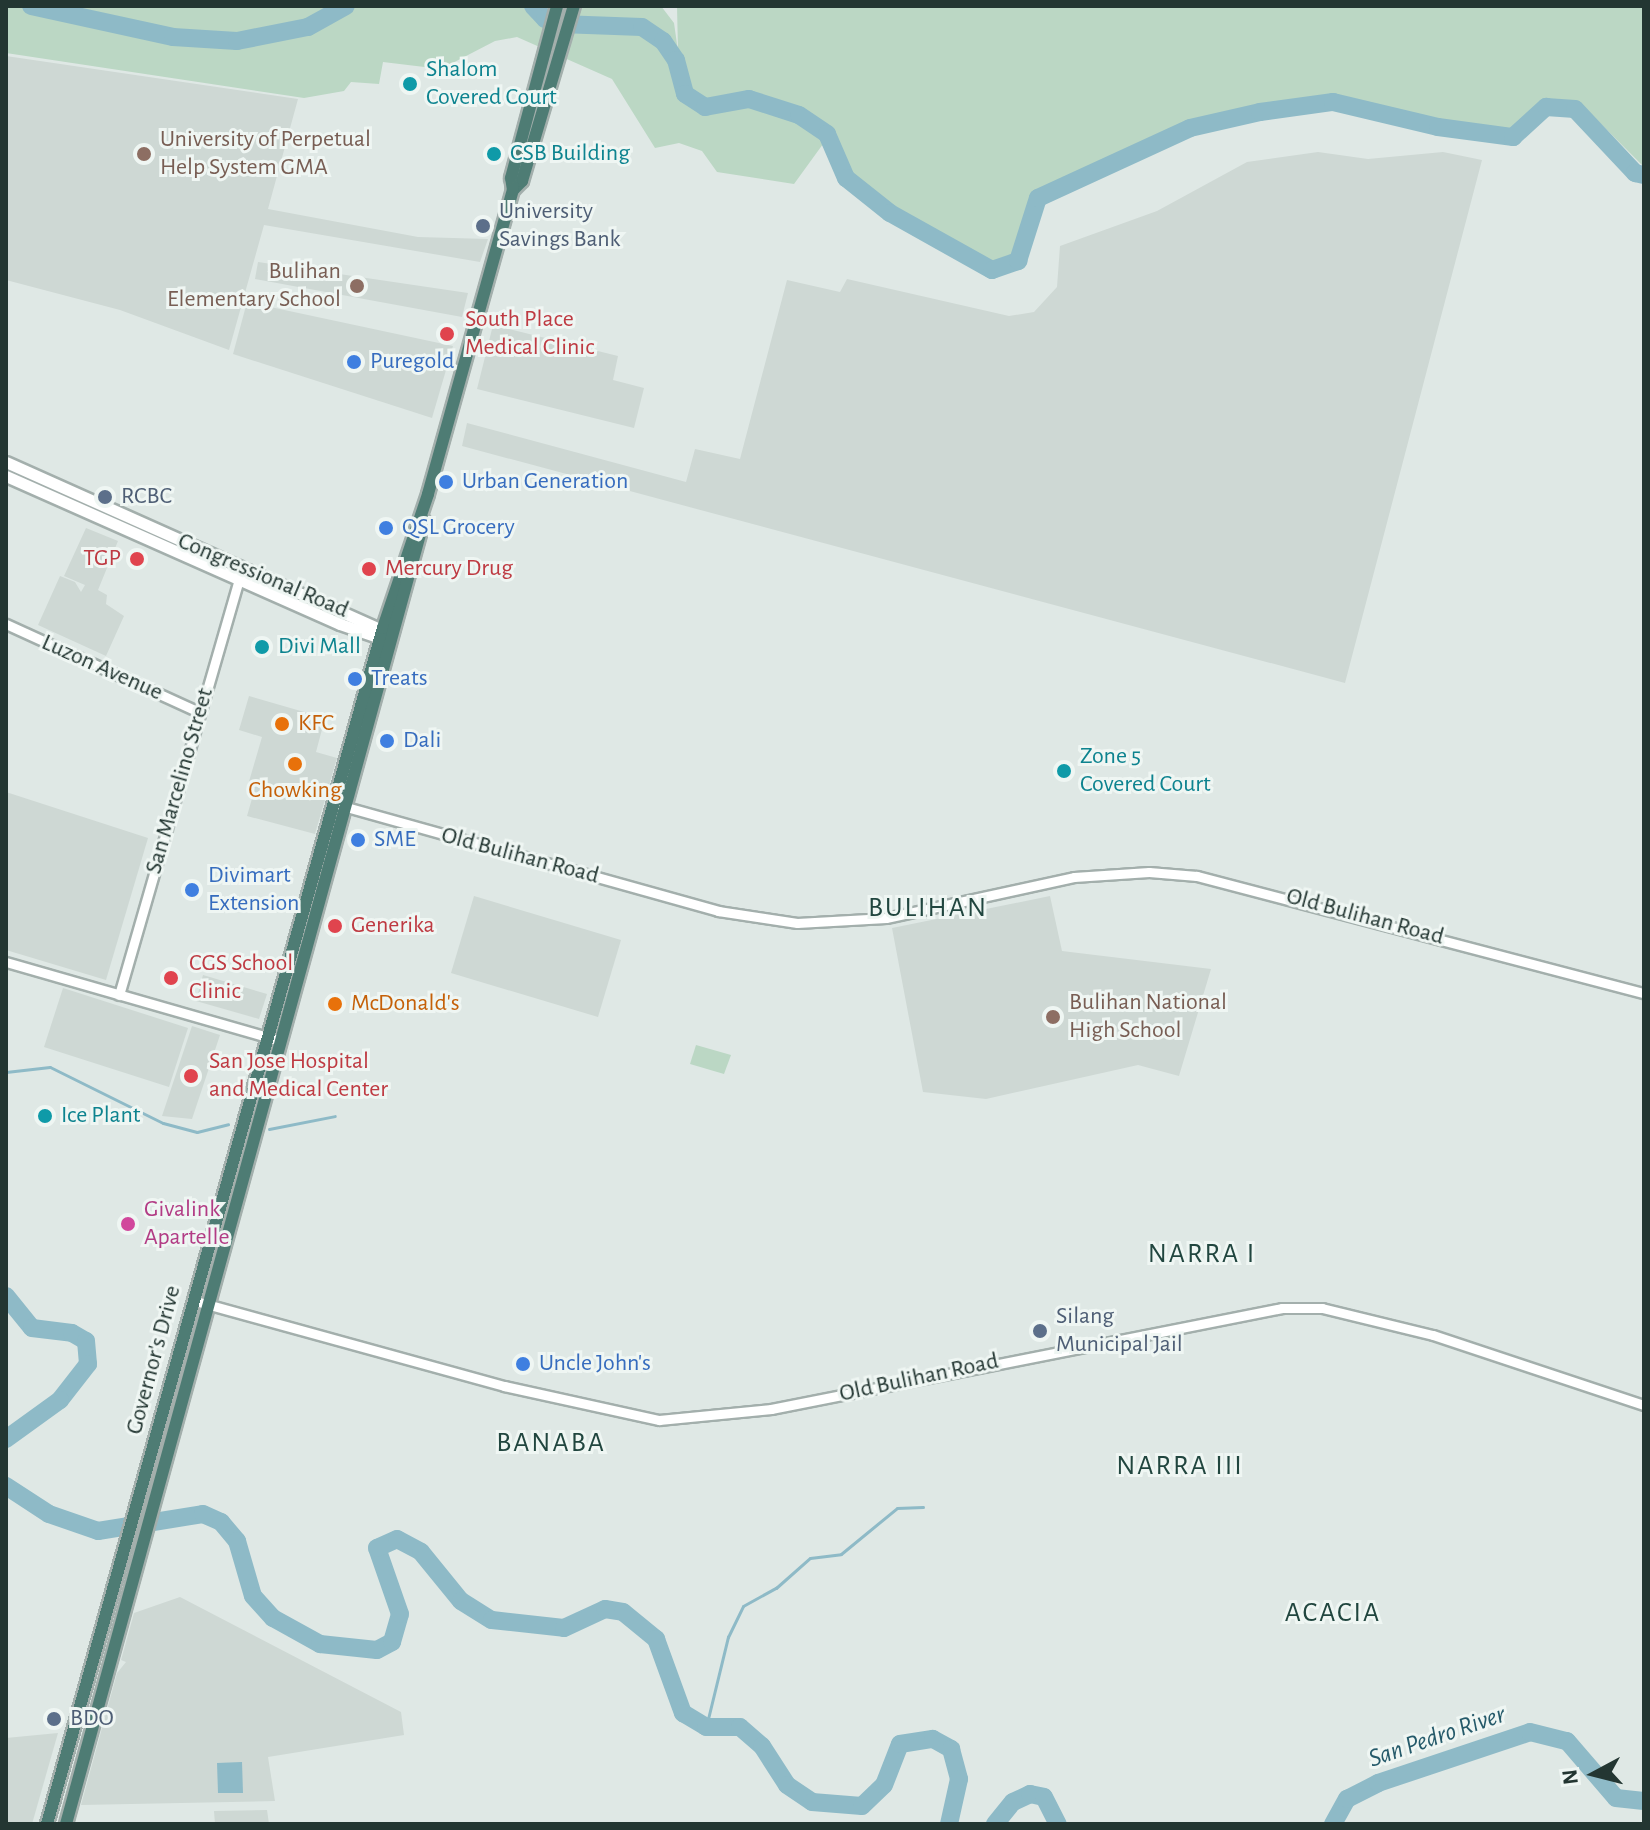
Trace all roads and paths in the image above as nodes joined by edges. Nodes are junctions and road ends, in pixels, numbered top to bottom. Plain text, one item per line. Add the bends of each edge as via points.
1 (557, 6) edge
2 (574, 6) edge
3 (513, 190) junction
4 (6, 462) edge
5 (6, 476) edge
6 (428, 494) junction
7 (240, 574) junction
8 (6, 624) edge
9 (382, 635) junction
10 (394, 639) junction
11 (199, 712) junction
12 (340, 806) junction
13 (6, 962) edge
14 (1644, 993) edge
15 (119, 995) junction
16 (275, 1040) junction
17 (192, 1300) junction
18 (208, 1305) junction
19 (1644, 1405) edge
20 (123, 1589) junction
21 (47, 1824) edge
22 (66, 1824) edge

1 - 3 highway, Governor's Drive via 511,178
2 - 3 highway, Governor's Drive via 522,181
3 - 6 highway, Governor's Drive
4 - 7 main road, Congressional Road
5 - 7 main road, Congressional Road
6 - 9 highway, Governor's Drive
6 - 10 highway, Governor's Drive via 418,555
7 - 9 main road, Congressional Road
7 - 11 street, San Marcelino Street
8 - 11 street, Luzon Avenue
9 - 10 main road, Congressional Road
9 - 12 highway, Governor's Drive
10 - 12 highway, Governor's Drive
11 - 15 street, San Marcelino Street
12 - 14 street, Old Bulihan Road via 718,911 797,923 886,918 1074,877 1149,872 1197,876
12 - 16 highway, Governor's Drive
13 - 15 street
15 - 16 street
16 - 17 highway, Governor's Drive
16 - 18 highway, Governor's Drive
17 - 18 street, Old Bulihan Road
17 - 20 highway, Governor's Drive
18 - 19 street, Old Bulihan Road via 504,1386 659,1420 771,1409 1282,1308 1322,1308 1433,1335
18 - 20 highway, Governor's Drive via 156,1498
20 - 21 highway, Governor's Drive
20 - 22 highway, Governor's Drive

